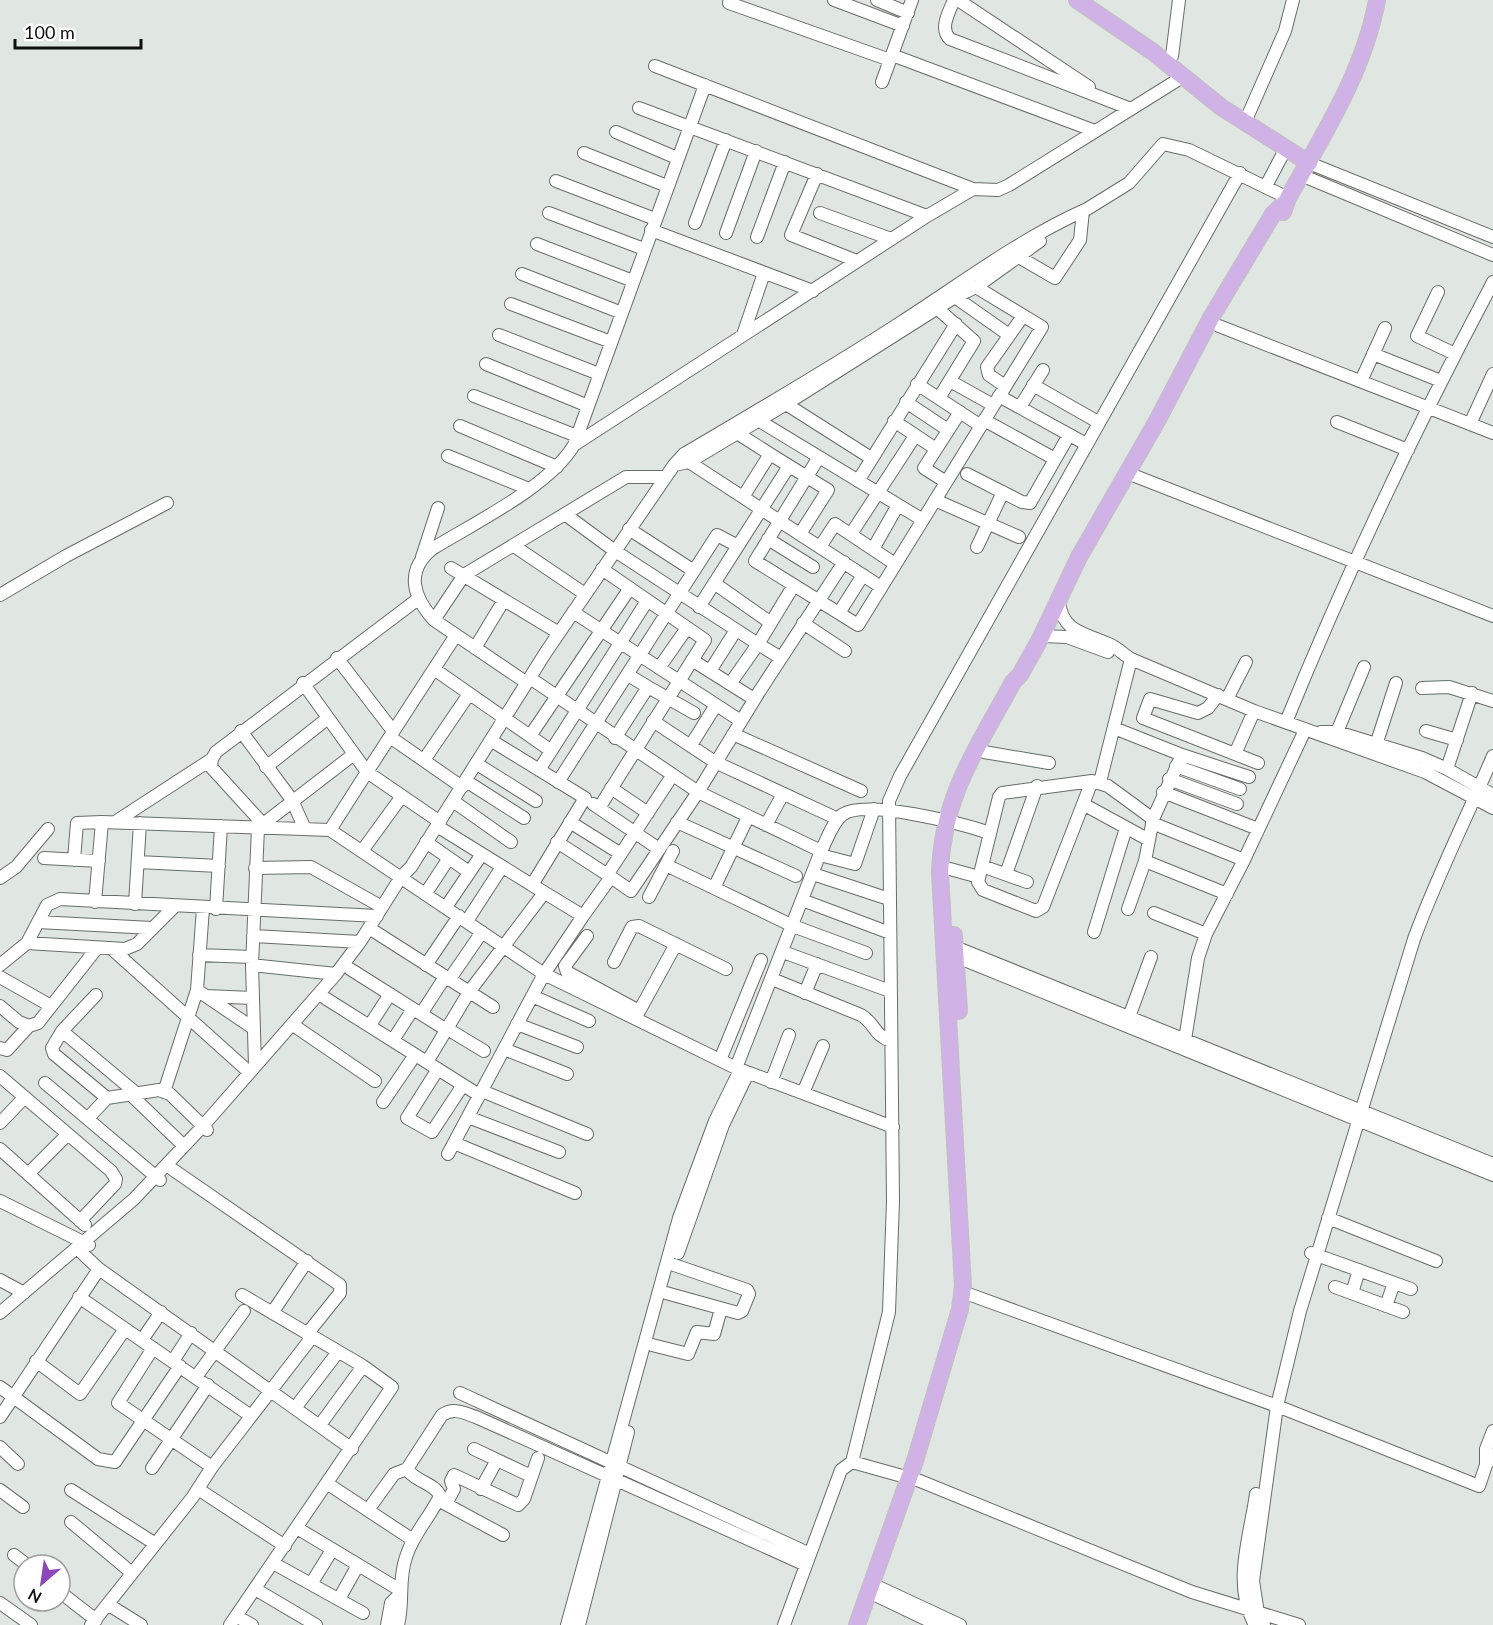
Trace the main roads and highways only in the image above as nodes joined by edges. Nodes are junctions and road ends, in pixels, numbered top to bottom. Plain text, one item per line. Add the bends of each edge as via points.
1 (1077, 0) edge
2 (1092, 0) edge
3 (1368, 0) edge
4 (1377, 0) edge
5 (1246, 120) junction
6 (1322, 140) junction
7 (1282, 145) junction
8 (1305, 169) junction
9 (1287, 200) junction
10 (1067, 586) junction
11 (1020, 675) junction
12 (949, 820) junction
13 (914, 1480) junction
14 (874, 1590) junction
15 (857, 1625) edge
16 (867, 1625) edge

1 - 5 main road via 1221,107
2 - 5 main road via 1172,56
3 - 6 main road via 1360,34 1329,109
4 - 6 main road via 1367,39
5 - 7 main road
6 - 7 main road via 1314,146
6 - 8 main road
7 - 8 main road
8 - 9 main road
9 - 10 main road via 1273,214 1212,316 1079,557
9 - 10 main road via 1282,218 1088,563
10 - 11 main road
11 - 12 main road via 956,789
11 - 12 main road via 1021,686
12 - 13 main road via 940,873 963,1286
12 - 13 main road via 973,1260 971,1295
13 - 14 main road
14 - 15 main road
14 - 16 main road

